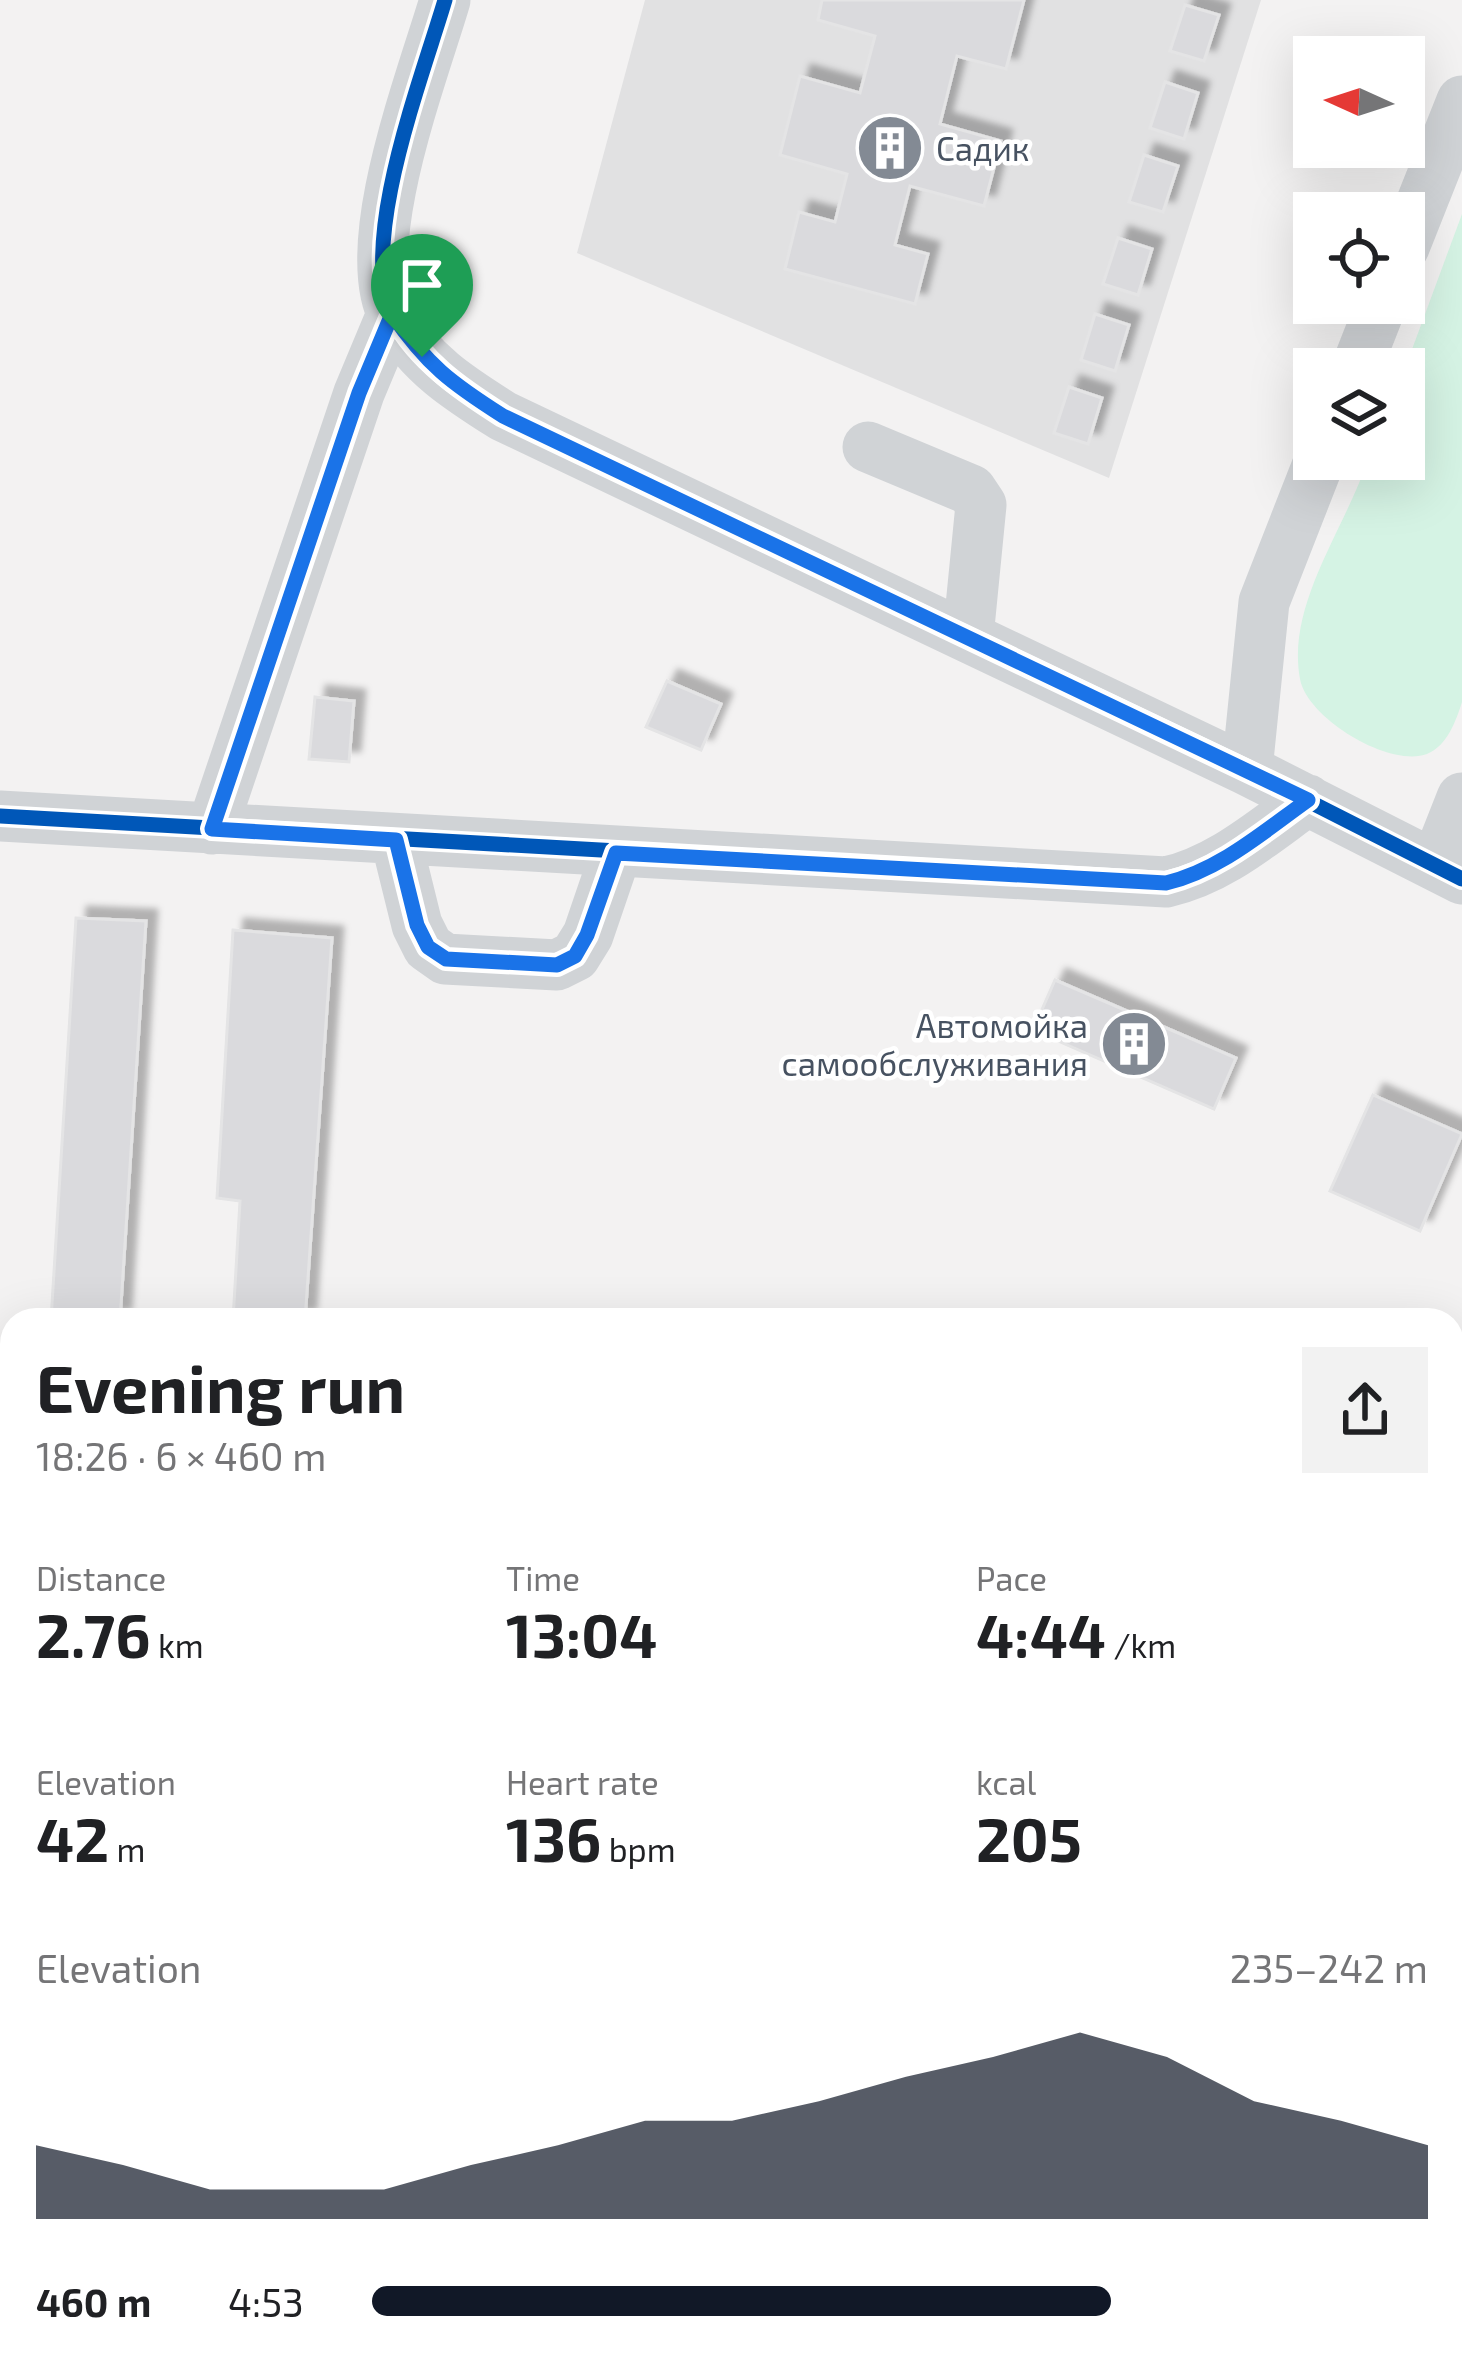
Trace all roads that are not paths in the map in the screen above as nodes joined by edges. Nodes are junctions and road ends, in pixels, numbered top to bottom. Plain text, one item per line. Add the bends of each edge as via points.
1 (445, 0) edge
2 (1462, 100) edge
3 (1425, 194) edge
4 (392, 314) junction
5 (868, 447) dead end
6 (1312, 480) edge
7 (968, 637) junction
8 (1247, 770) junction
9 (1462, 798) edge
10 (1308, 800) junction
11 (0, 816) edge
12 (212, 829) junction
13 (396, 840) junction
14 (616, 853) junction
15 (1449, 872) edge

1 - 4 street via 384,221 381,273
2 - 3 street
4 - 7 street via 422,357 503,416
4 - 12 street
5 - 7 street via 971,490 981,506
6 - 8 street via 1264,602
7 - 8 street
8 - 10 street
9 - 15 street
10 - 14 street via 1231,855 1166,883
10 - 15 street
11 - 12 street
12 - 13 street
13 - 14 street
13 - 14 street via 417,925 446,959 557,965 575,956

